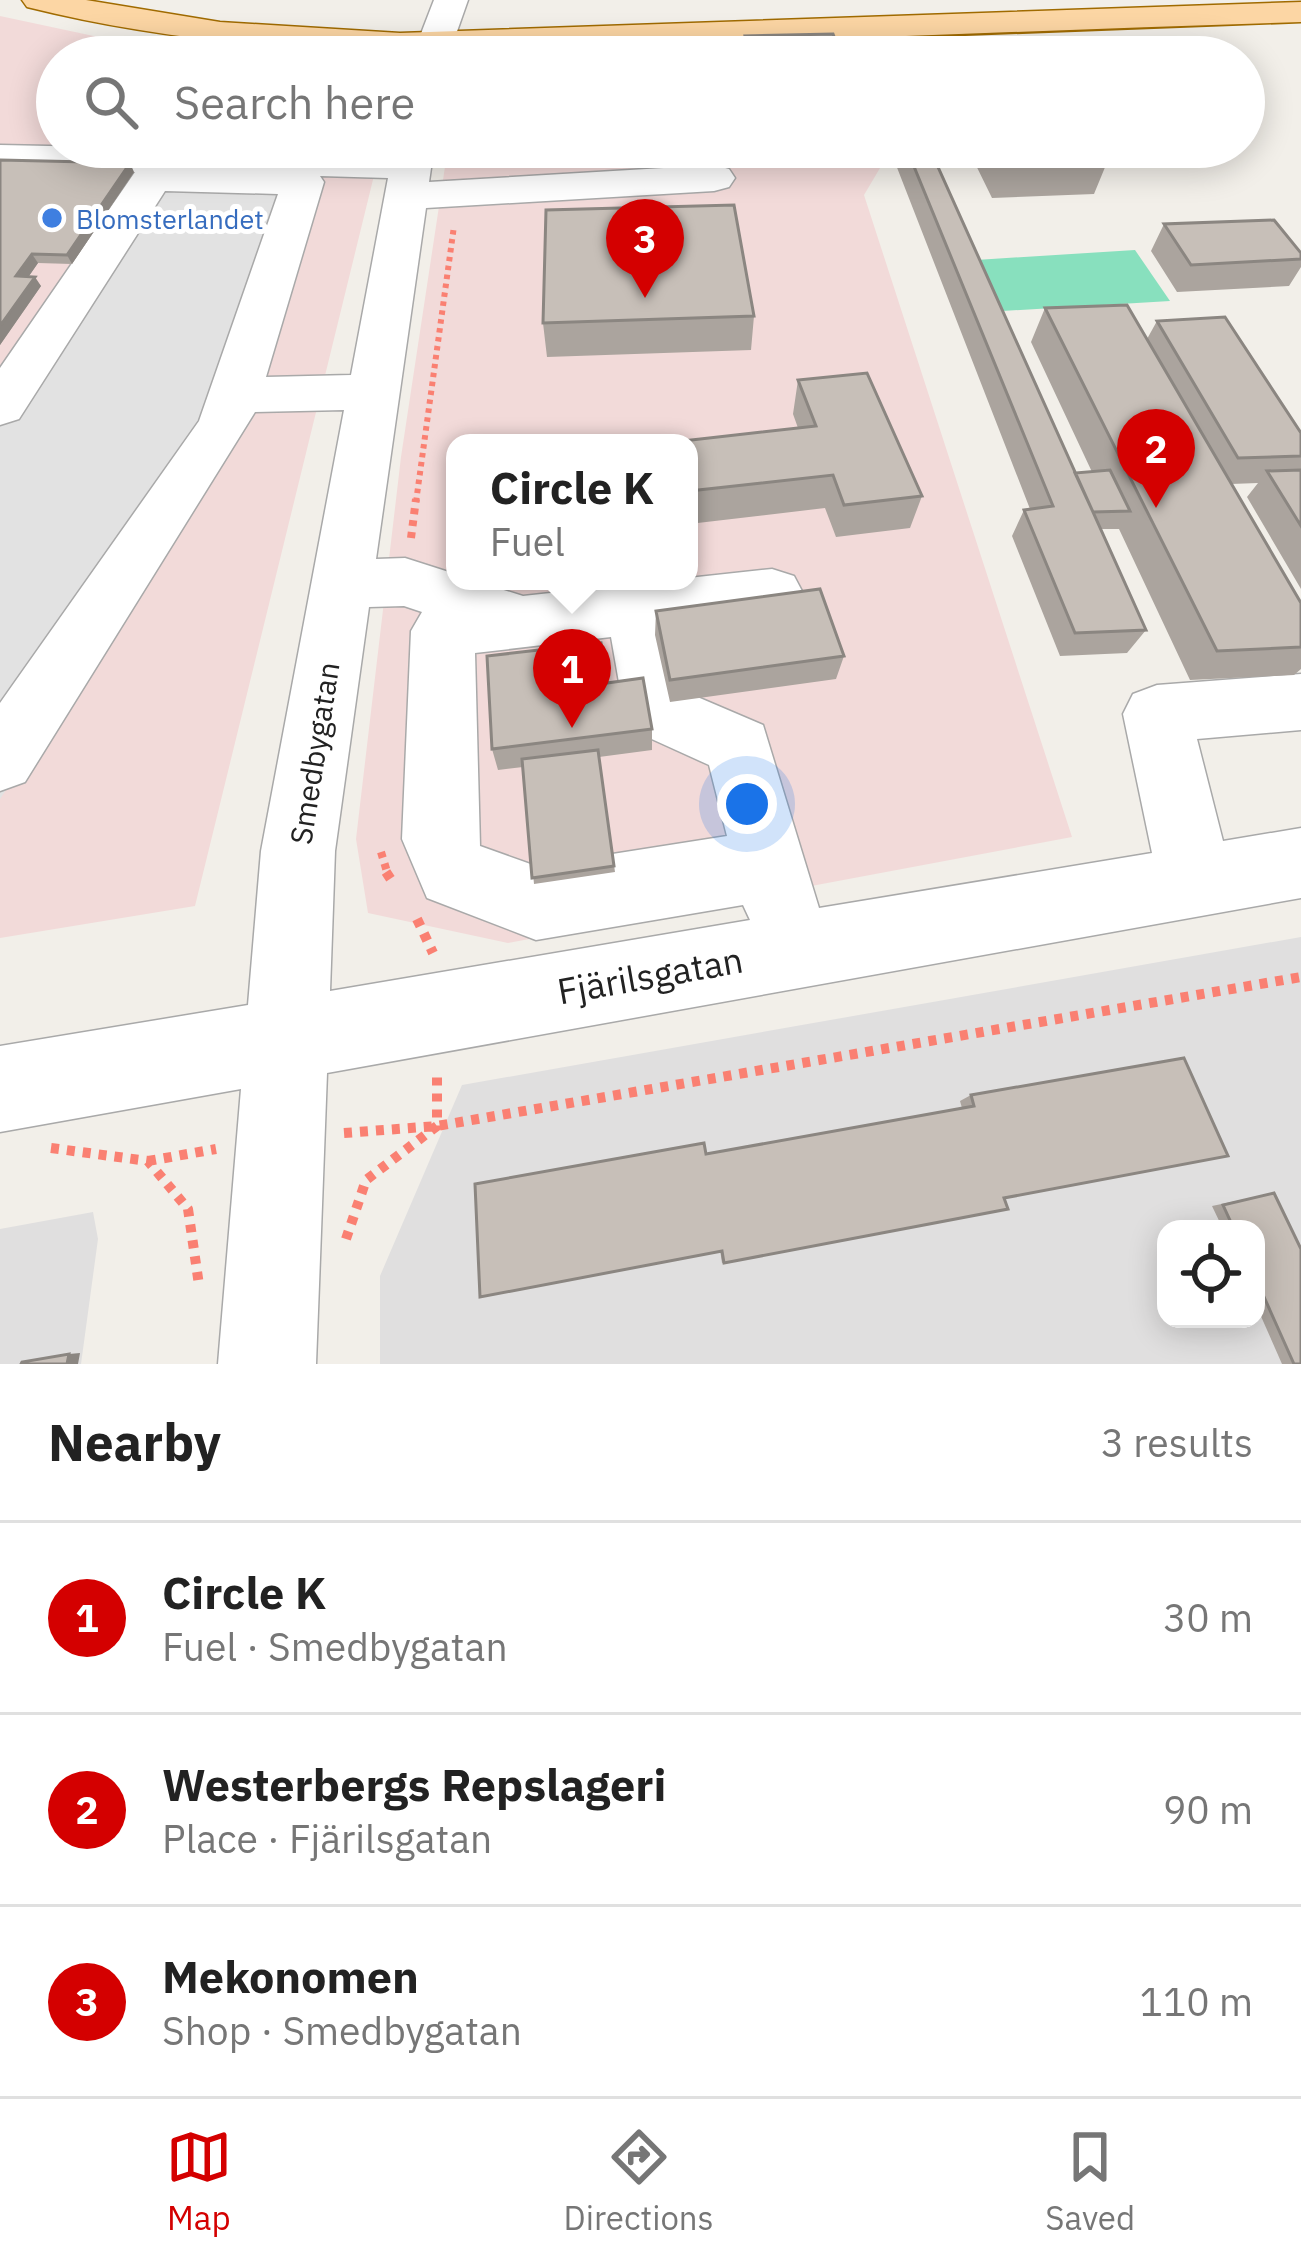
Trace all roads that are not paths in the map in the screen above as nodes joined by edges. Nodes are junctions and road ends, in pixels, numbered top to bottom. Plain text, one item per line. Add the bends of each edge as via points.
1 (45, 2) edge
2 (1301, 12) edge
3 (437, 34) edge
4 (214, 36) edge
5 (334, 36) edge
6 (36, 155) edge
7 (0, 157) edge
8 (148, 168) edge
9 (169, 168) edge
10 (158, 170) junction
11 (411, 170) edge
12 (713, 178) dead end
13 (374, 392) junction
14 (235, 394) junction
15 (0, 406) edge
16 (342, 584) junction
17 (772, 593) edge
18 (637, 609) junction
19 (526, 622) junction
20 (1301, 702) edge
21 (0, 760) edge
22 (1301, 863) edge
23 (771, 865) junction
24 (1196, 881) junction
25 (794, 950) junction
26 (284, 1039) junction
27 (20, 1118) edge
28 (267, 1364) edge

1 - 4 main road
2 - 3 main road
3 - 5 main road
6 - 7 street
8 - 10 street
9 - 10 street
10 - 14 street via 303,182
10 - 15 street
11 - 12 street
11 - 13 street, Smedbygatan
13 - 14 street
13 - 16 street, Smedbygatan
14 - 21 street via 225,424
16 - 19 street via 405,582
16 - 26 street, Smedbygatan via 298,850
17 - 18 street
18 - 19 street
18 - 23 street via 658,711 739,746
19 - 23 street via 443,631 439,839 454,873 536,903
20 - 24 street via 1156,714
22 - 24 street, Fjärilsgatan
23 - 25 street
24 - 25 street, Fjärilsgatan
25 - 26 street, Fjärilsgatan
26 - 27 street, Fjärilsgatan
26 - 28 street, Smedbygatan

